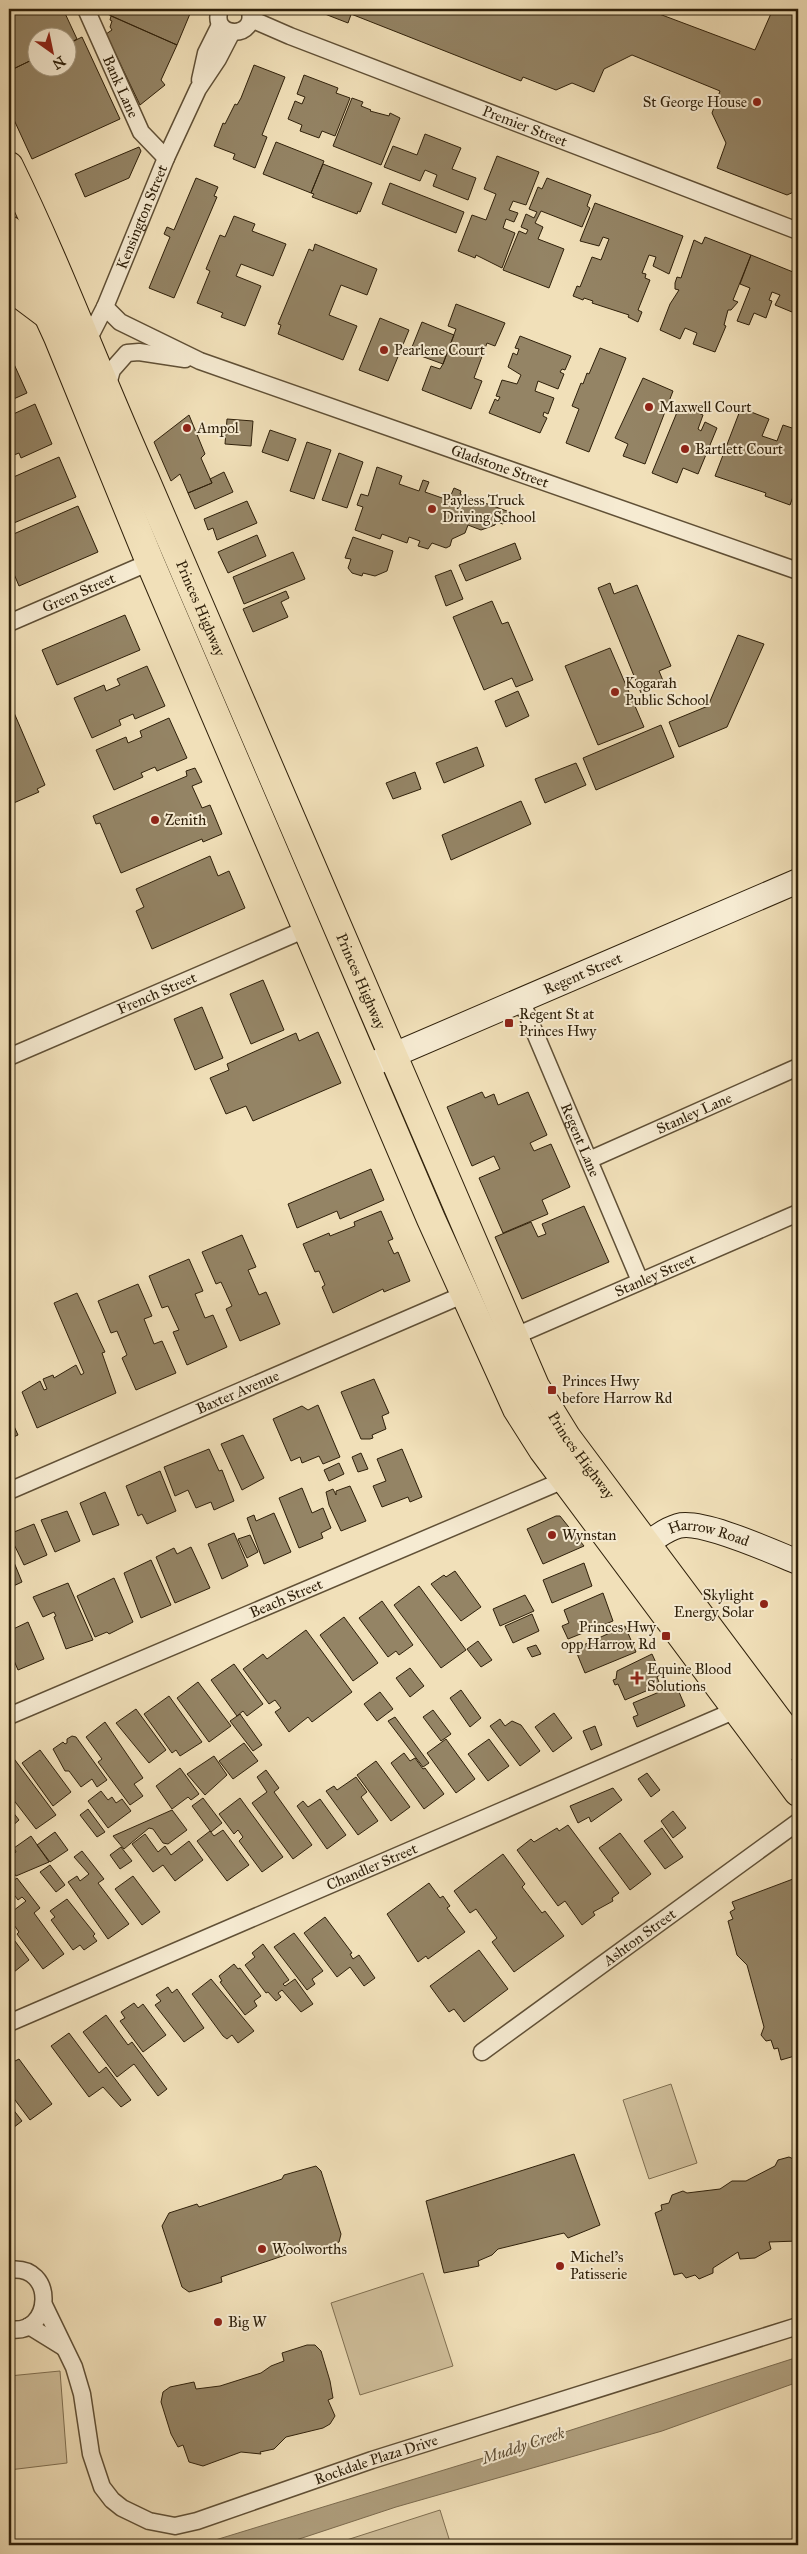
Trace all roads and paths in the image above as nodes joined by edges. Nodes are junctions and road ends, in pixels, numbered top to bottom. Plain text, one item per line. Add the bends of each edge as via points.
1 (86, 9) edge
2 (250, 14) edge
3 (224, 22) edge
4 (166, 158) junction
5 (12, 178) edge
6 (9, 230) edge
7 (798, 231) edge
8 (9, 286) edge
9 (105, 307) junction
10 (48, 316) junction
11 (86, 344) junction
12 (200, 362) junction
13 (106, 392) junction
14 (150, 562) junction
15 (798, 571) edge
16 (9, 623) edge
17 (798, 881) edge
18 (306, 929) junction
19 (521, 1000) junction
20 (9, 1057) edge
21 (380, 1062) junction
22 (798, 1067) edge
23 (589, 1160) junction
24 (798, 1213) edge
25 (640, 1281) junction
26 (465, 1294) junction
27 (513, 1337) junction
28 (564, 1480) junction
29 (9, 1491) edge
30 (637, 1553) junction
31 (798, 1562) edge
32 (736, 1710) junction
33 (9, 1716) edge
34 (798, 1747) edge
35 (798, 1792) edge
36 (798, 1822) edge
37 (9, 2023) edge
38 (482, 2052) dead end
39 (9, 2270) edge
40 (44, 2305) junction
41 (29, 2326) junction
42 (798, 2326) edge
43 (9, 2328) edge
44 (63, 2347) junction

1 - 4 street, Bank Lane via 141,132
2 - 3 street via 245,28
2 - 7 street, Premier Street via 299,39
3 - 4 street, Kensington Street via 218,59 198,89
4 - 9 street, Kensington Street
5 - 11 highway, Princes Highway via 50,254
6 - 10 highway, Princes Highway
8 - 10 highway
9 - 11 street, Kensington Street
9 - 12 street, Gladstone Street via 120,322
10 - 14 highway, Princes Highway
11 - 13 highway, Princes Highway
12 - 13 street, Gladstone Street via 127,353 112,370
12 - 15 street, Gladstone Street
13 - 21 highway, Princes Highway via 153,497
14 - 16 street, Green Street
14 - 18 highway, Princes Highway
17 - 19 main road, Regent Street
18 - 20 street, French Street
18 - 21 highway, Princes Highway
19 - 21 main road, Regent Street
19 - 23 street, Regent Lane
21 - 26 highway, Princes Highway
21 - 27 highway, Princes Highway
22 - 23 street, Stanley Lane
23 - 25 street, Regent Lane
24 - 25 street, Stanley Street
25 - 27 street, Stanley Street
26 - 28 highway, Princes Highway via 517,1409
26 - 29 street, Baxter Avenue
27 - 30 highway, Princes Highway via 535,1386
28 - 30 highway, Princes Highway
28 - 33 street, Beach Street
30 - 31 main road, Harrow Road via 663,1532 680,1525 702,1526
30 - 32 highway, Princes Highway
30 - 34 highway, Princes Highway
32 - 35 highway, Princes Highway
32 - 37 street, Chandler Street
36 - 38 street, Ashton Street
39 - 40 street, Rockdale Plaza Drive via 21,2270 37,2280 42,2288
40 - 41 street
40 - 44 street, Rockdale Plaza Drive
41 - 43 street
41 - 44 street
42 - 44 street, Rockdale Plaza Drive via 433,2440 175,2526 135,2515 112,2500 102,2487 91,2454 77,2377

